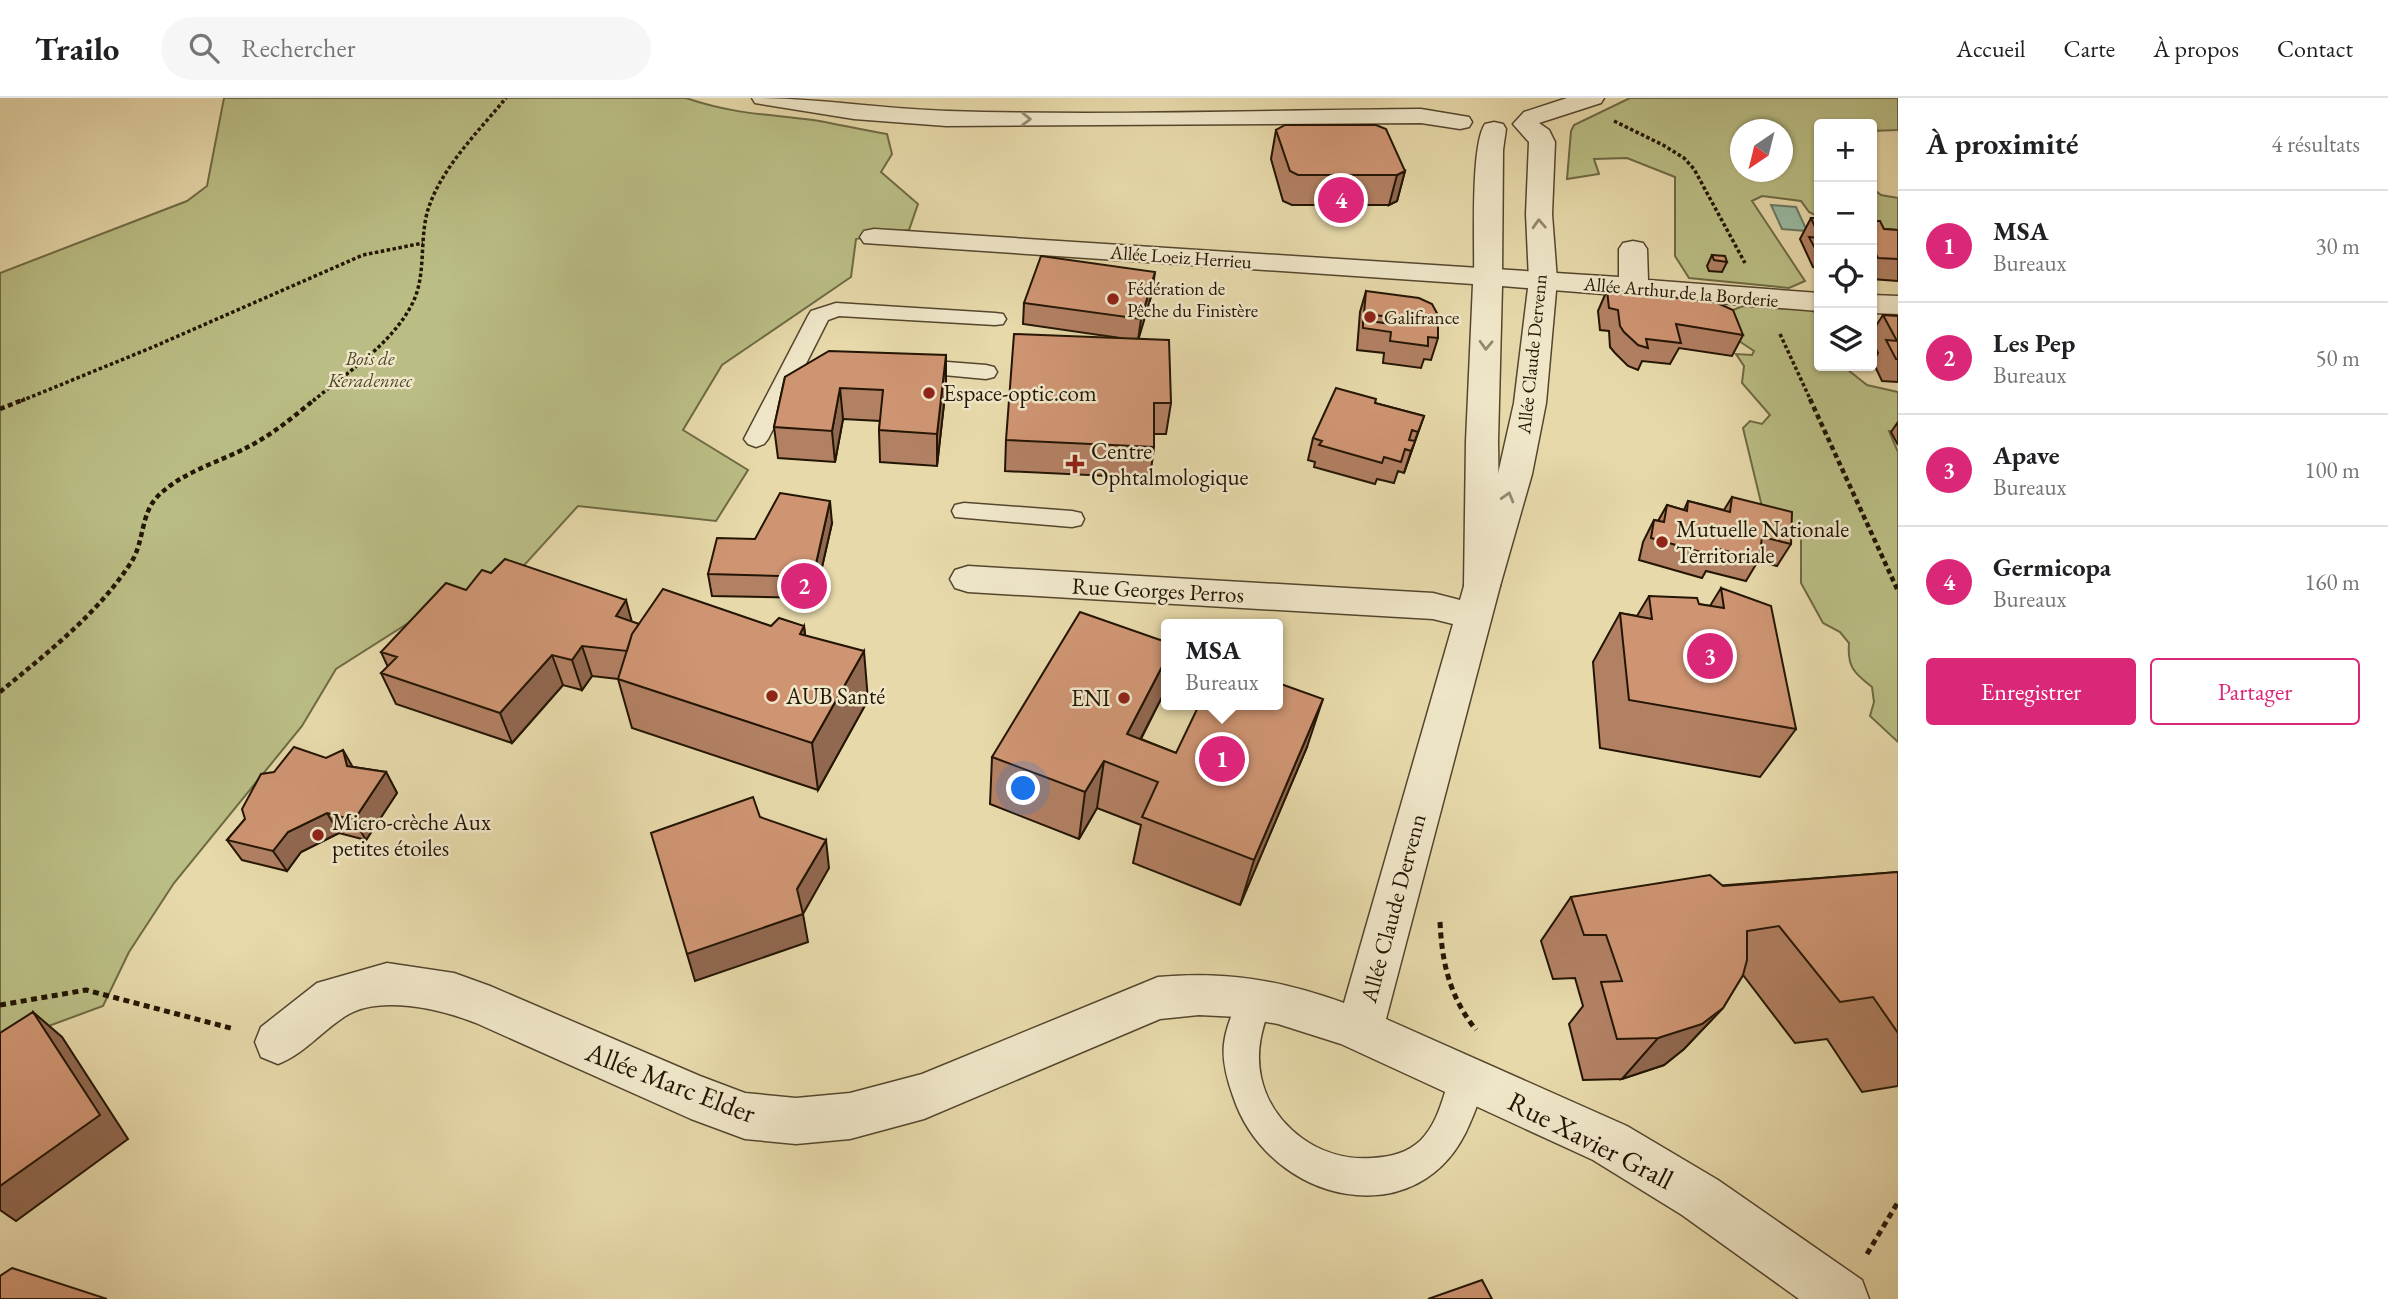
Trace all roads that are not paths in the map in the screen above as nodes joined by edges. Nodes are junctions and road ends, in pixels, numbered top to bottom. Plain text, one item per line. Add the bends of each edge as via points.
1 (764, 98) edge
2 (854, 98) edge
3 (1040, 98) edge
4 (1136, 98) edge
5 (1433, 98) edge
6 (1439, 98) edge
7 (1592, 98) edge
8 (1527, 113) edge
9 (1460, 121) junction
10 (1494, 129) junction
11 (874, 236) dead end
12 (1633, 250) dead end
13 (1488, 277) junction
14 (1543, 280) junction
15 (1634, 288) junction
16 (1814, 302) edge
17 (1877, 304) edge
18 (1898, 305) edge
19 (995, 319) dead end
20 (797, 356) junction
21 (824, 358) edge
22 (892, 364) edge
23 (986, 372) dead end
24 (756, 439) dead end
25 (964, 511) dead end
26 (1072, 519) dead end
27 (968, 579) dead end
28 (1477, 601) junction
29 (1255, 999) junction
30 (1360, 1029) junction
31 (278, 1042) road end
32 (1474, 1057) junction
33 (1852, 1281) edge

1 -> 9 street via 833,111 905,117 1421,116
2 - 3 street
4 - 5 street via 1214,105
6 - 9 street via 1440,108
7 - 8 street
8 - 10 street
14 -> 8 street, Allée Claude Dervenn via 1539,214 1542,142
9 - 10 street
10 - 13 street, Allée Claude Dervenn
11 - 13 street, Allée Loeiz Herrieu
12 - 15 street
13 - 14 street, Allée Loeiz Herrieu
13 -> 28 street, Allée Claude Dervenn
14 - 15 street, Allée Arthur de la Borderie
28 -> 14 street, Allée Claude Dervenn via 1524,438
15 - 16 street, Allée Arthur de la Borderie
17 - 18 street
19 - 20 lane via 836,309 819,316
20 - 21 lane
20 - 24 lane
22 - 23 lane
25 - 26 lane
27 - 28 street, Rue Georges Perros via 1433,606
28 - 30 street, Allée Claude Dervenn
29 - 30 street, Allée Marc Elder
29 - 31 street, Allée Marc Elder via 1217,993 1158,999 924,1096 850,1116 796,1121 745,1116 490,1007 454,994 387,983 333,998
29 - 32 lane via 1241,1050 1252,1104 1281,1144 1301,1161 1340,1177 1366,1179 1396,1173 1436,1150 1459,1111
30 - 32 street, Rue Xavier Grall
32 - 33 street, Rue Xavier Grall via 1677,1181 1774,1247

